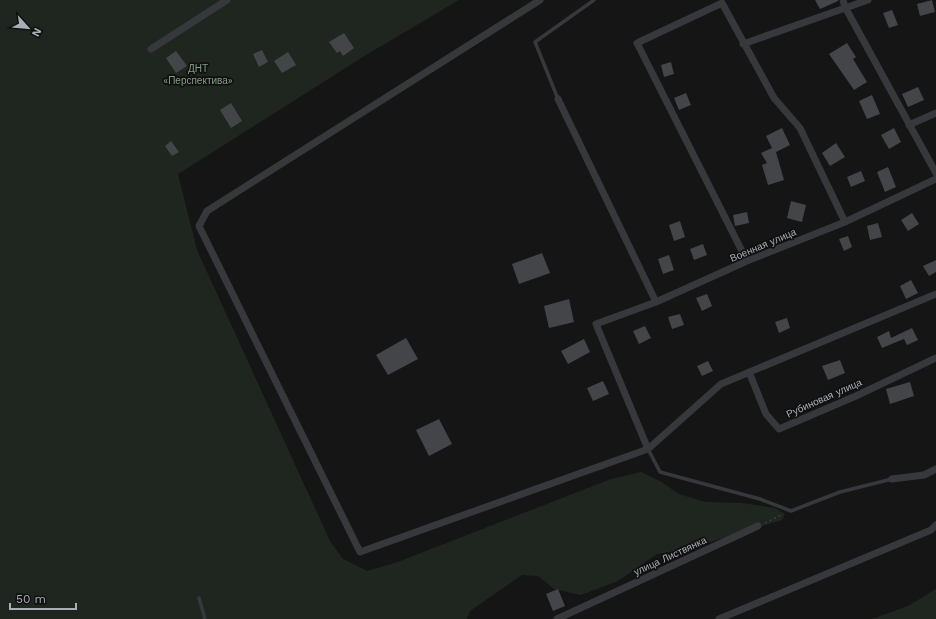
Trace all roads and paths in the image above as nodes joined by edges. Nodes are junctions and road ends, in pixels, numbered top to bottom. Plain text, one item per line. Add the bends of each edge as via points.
1 (227, 0) edge
2 (540, 0) edge
3 (594, 0) edge
4 (868, 0) edge
5 (844, 4) edge
6 (743, 44) junction
7 (151, 49) dead end
8 (558, 99) joint
9 (936, 113) edge
10 (909, 125) junction
11 (936, 173) edge
12 (936, 179) edge
13 (845, 222) junction
14 (747, 261) junction
15 (936, 294) edge
16 (656, 302) junction
17 (936, 358) edge
18 (749, 372) junction
19 (648, 449) junction
20 (936, 469) edge
21 (892, 479) joint
22 (791, 511) junction
23 (936, 525) edge
24 (758, 526) joint
25 (199, 598) dead end
26 (205, 619) edge
27 (557, 619) edge
28 (719, 619) edge

1 - 7 street
2 - 19 street via 207,211 199,226 360,552
3 - 8 lane via 536,42
4 - 5 street
5 - 6 street
5 - 10 street
6 - 13 street via 774,98 800,128
6 - 14 street via 722,3 637,43
8 - 16 street
9 - 10 street
10 - 11 street
12 - 13 street, Военная улица
13 - 14 street, Военная улица
14 - 16 street, Военная улица
15 - 18 street
16 - 19 street, Военная улица via 596,324
17 - 18 street, Рубиновая улица via 779,429 766,414
18 - 19 street via 721,384
19 - 22 lane via 660,472 760,499
20 - 21 street via 924,475
21 - 22 lane via 840,492
22 - 24 path
23 - 28 street via 931,530
24 - 27 street, улица Листвянка
25 - 26 lane

